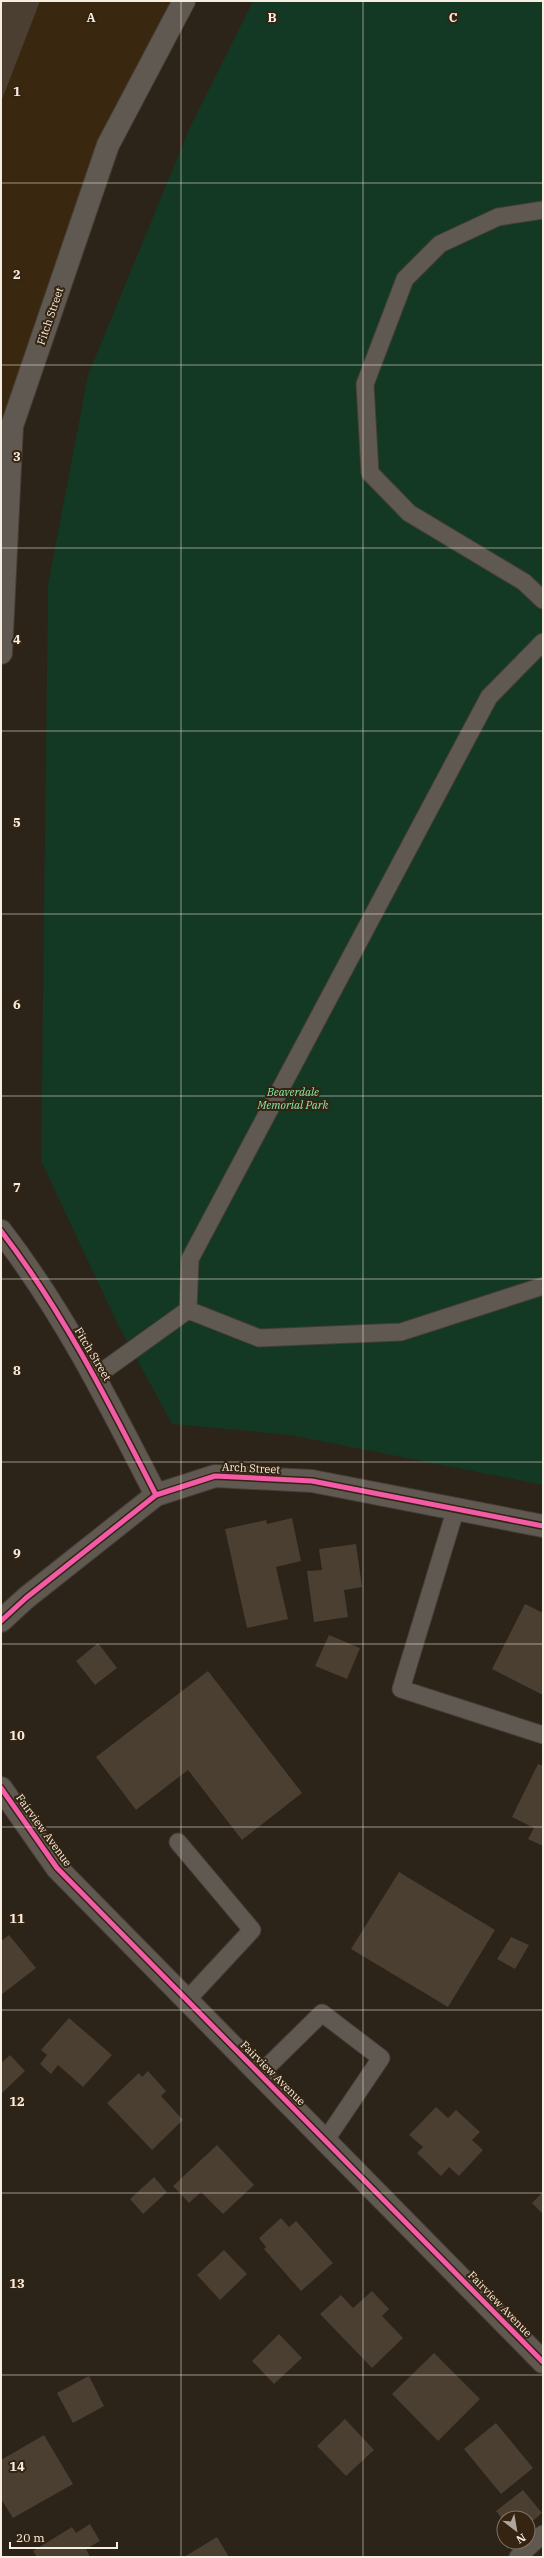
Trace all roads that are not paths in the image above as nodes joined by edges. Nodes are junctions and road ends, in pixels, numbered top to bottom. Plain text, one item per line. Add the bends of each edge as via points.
1 (184, 1) edge
2 (543, 210) edge
3 (543, 600) edge
4 (543, 642) edge
5 (1, 653) edge
6 (1, 1231) edge
7 (543, 1286) edge
8 (188, 1310) junction
9 (96, 1376) junction
10 (156, 1495) junction
11 (456, 1508) junction
12 (543, 1526) edge
13 (1, 1621) edge
14 (543, 1735) edge
15 (1, 1788) edge
16 (178, 1842) dead end
17 (187, 2000) junction
18 (260, 2074) junction
19 (326, 2141) junction
20 (543, 2362) edge
21 (543, 2534) edge
22 (518, 2557) edge

1 - 5 street, Fitch Street via 108,145 12,426
2 - 3 lane via 498,217 440,244 406,279 365,384 370,473 409,512 524,582
4 - 8 lane via 489,697 190,1259
6 - 9 street, Fitch Street via 30,1270
7 - 8 lane via 401,1332 259,1338
8 - 9 lane
9 - 10 street, Fitch Street
10 - 11 street, Arch Street via 215,1476 312,1481
10 - 13 street, Arch Street via 26,1598
11 - 12 street, Arch Street
11 - 14 lane via 401,1689
15 - 17 street, Fairview Avenue via 57,1868
16 - 17 lane via 252,1930
17 - 18 street, Fairview Avenue
18 - 19 street, Fairview Avenue
18 - 19 lane via 322,2013 381,2058
19 - 20 street, Fairview Avenue
21 - 22 lane

